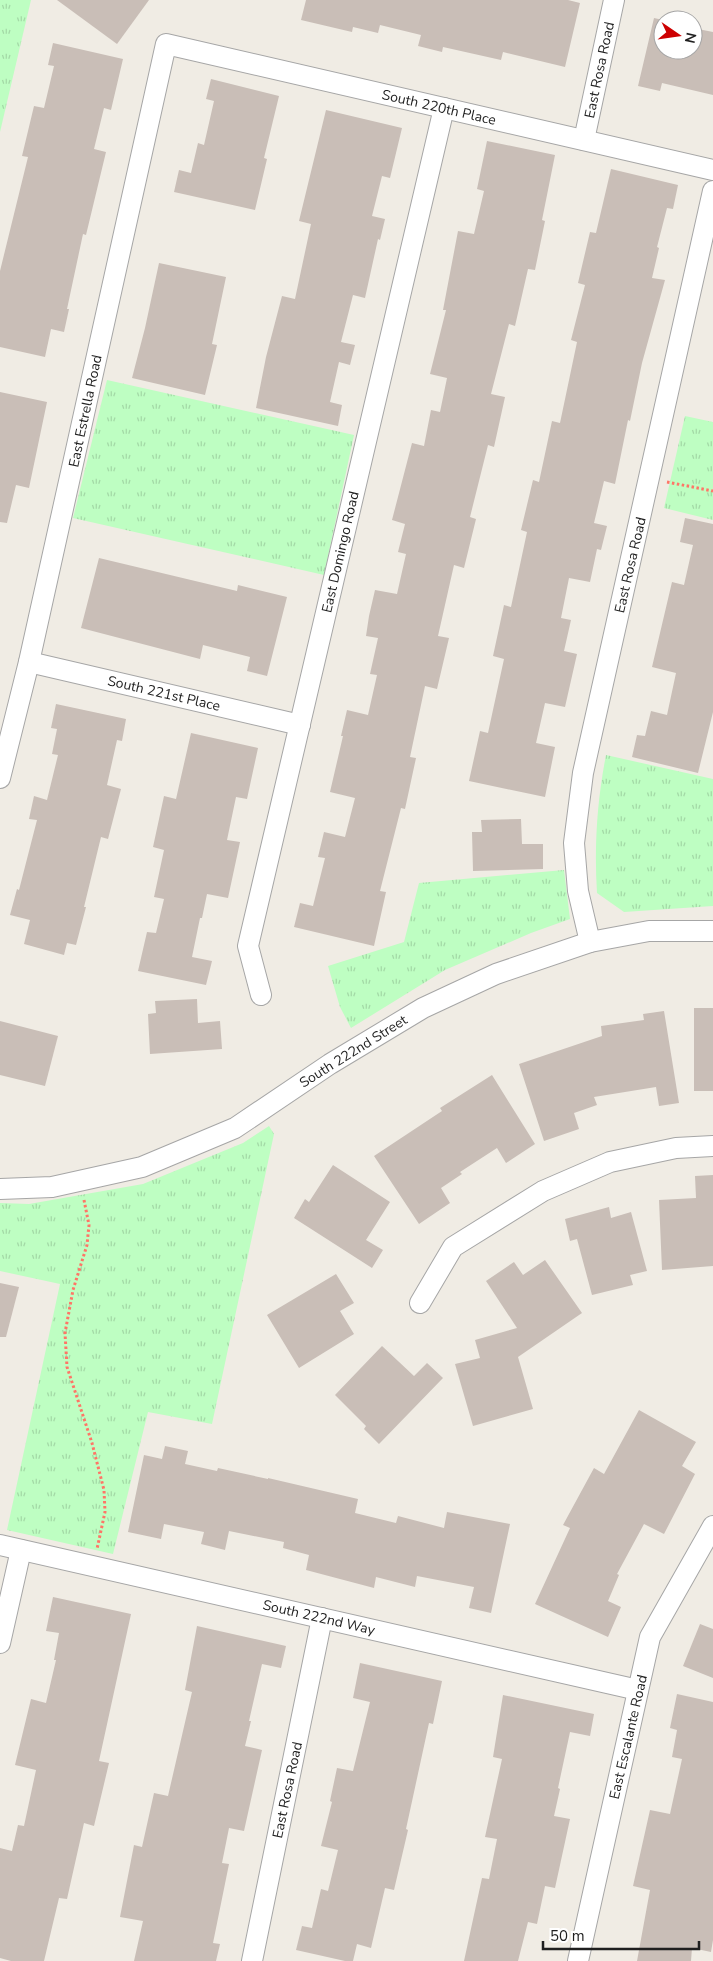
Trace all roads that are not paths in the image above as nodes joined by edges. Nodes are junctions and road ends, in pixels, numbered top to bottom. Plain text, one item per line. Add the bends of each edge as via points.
1 (614, 0) edge
2 (166, 44) joint
3 (444, 108) junction
4 (584, 140) junction
5 (713, 170) edge
6 (713, 191) edge
7 (29, 662) junction
8 (300, 725) junction
9 (0, 778) edge
10 (713, 931) edge
11 (590, 942) junction
12 (261, 995) dead end
13 (713, 1146) edge
14 (0, 1189) edge
15 (420, 1303) dead end
16 (713, 1526) edge
17 (0, 1545) edge
18 (21, 1550) junction
19 (322, 1618) junction
20 (0, 1643) edge
21 (638, 1690) junction
22 (252, 1961) edge
23 (578, 1961) edge

1 - 4 street, East Rosa Road
2 - 3 street, South 220th Place
2 - 7 street, East Estrella Road
3 - 4 street, South 220th Place
3 - 8 street, East Domingo Road
4 - 5 street, South 220th Place
6 - 11 street, East Rosa Road via 584,773 574,843 578,890
7 - 8 street, South 221st Place
7 - 9 street, East Estrella Road
8 - 12 street, East Domingo Road via 248,946
10 - 11 street, South 222nd Street via 649,931
11 - 14 street, South 222nd Street via 496,974 423,1008 330,1064 235,1128 142,1167 52,1187
13 - 15 street via 676,1148 610,1162 543,1191 452,1247
16 - 21 street, East Escalante Road via 650,1637
17 - 18 street, South 222nd Way
18 - 19 street, South 222nd Way
18 - 20 street
19 - 21 street, South 222nd Way
19 - 22 street, East Rosa Road
21 - 23 street, East Escalante Road

